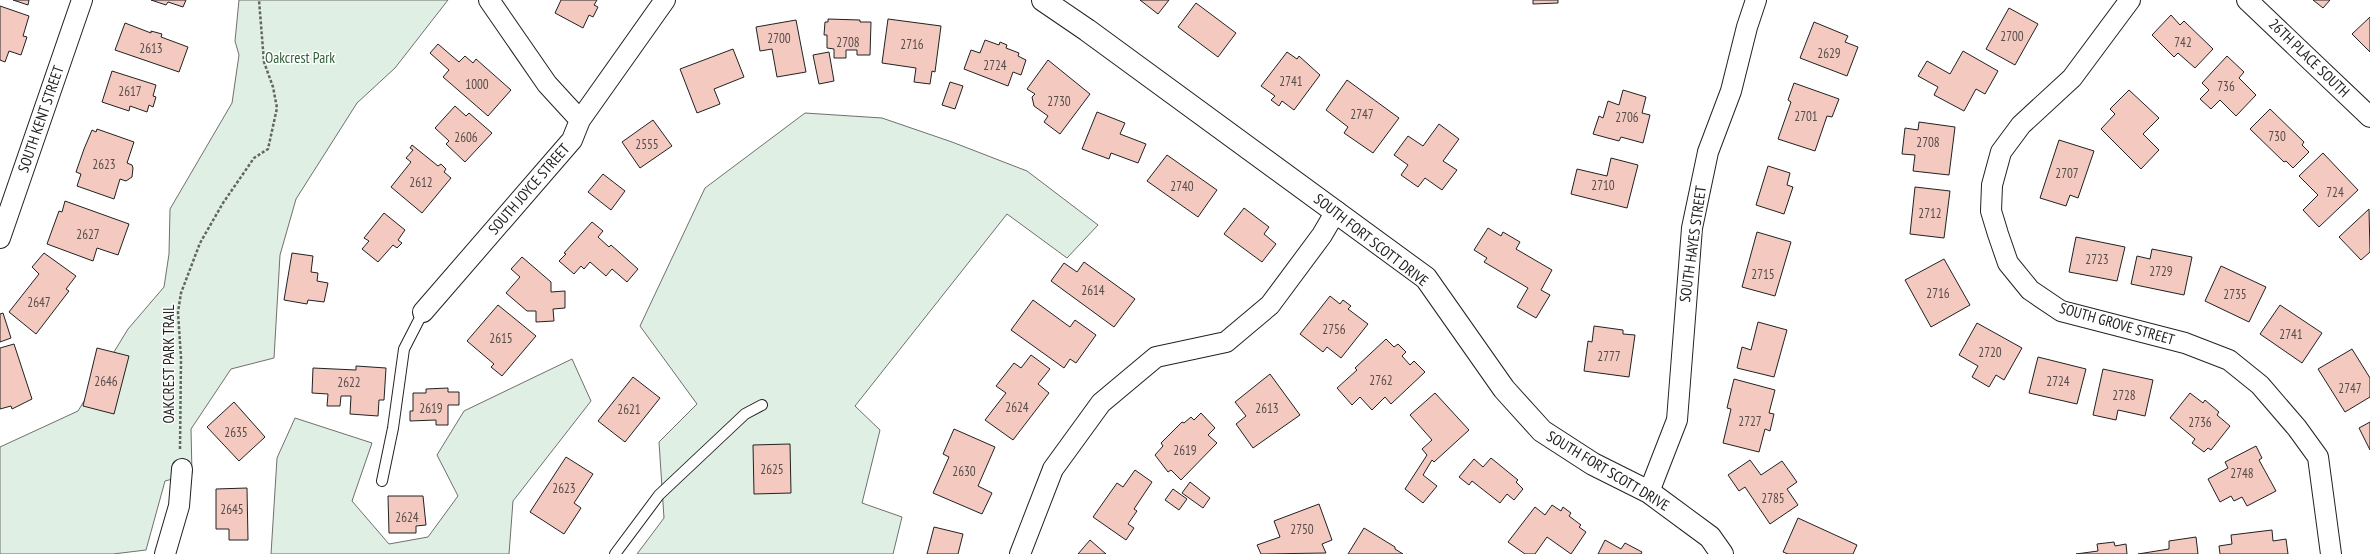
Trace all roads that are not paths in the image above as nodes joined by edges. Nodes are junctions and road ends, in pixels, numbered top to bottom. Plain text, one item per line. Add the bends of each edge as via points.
1 (82, 0) edge
2 (489, 0) edge
3 (665, 0) edge
4 (1043, 0) edge
5 (1756, 0) edge
6 (2130, 0) edge
7 (2247, 0) edge
8 (2370, 117) edge
9 (580, 120) junction
10 (1336, 211) junction
11 (0, 238) edge
12 (423, 312) joint
13 (762, 404) dead end
14 (182, 469) road end
15 (382, 481) dead end
16 (1649, 492) junction
17 (164, 554) edge
18 (615, 554) edge
19 (1020, 554) edge
20 (1722, 554) edge
21 (2331, 554) edge

1 - 11 street, SOUTH KENT STREET
2 - 9 street via 547,84
3 - 9 street, SOUTH JOYCE STREET
4 - 10 street, SOUTH FORT SCOTT DRIVE
5 - 16 street, SOUTH HAYES STREET via 1732,91 1708,152 1692,228 1677,420
6 - 21 street, SOUTH GROVE STREET via 2072,78 2021,125 2001,152 1992,185 1991,211 2008,263 2030,290 2061,311 2185,343 2229,360 2260,385 2298,428 2318,457
7 - 8 street, 26TH PLACE SOUTH
9 - 12 street, SOUTH JOYCE STREET via 572,140
10 - 16 street, SOUTH FORT SCOTT DRIVE via 1426,278 1504,389 1542,431 1594,464
10 - 19 street via 1322,235 1270,304 1226,342 1156,357 1101,403 1053,469
12 - 15 lane via 404,349 393,428
13 - 18 lane via 744,414 659,495
14 - 17 street via 179,506
16 - 20 street, SOUTH FORT SCOTT DRIVE via 1710,537

